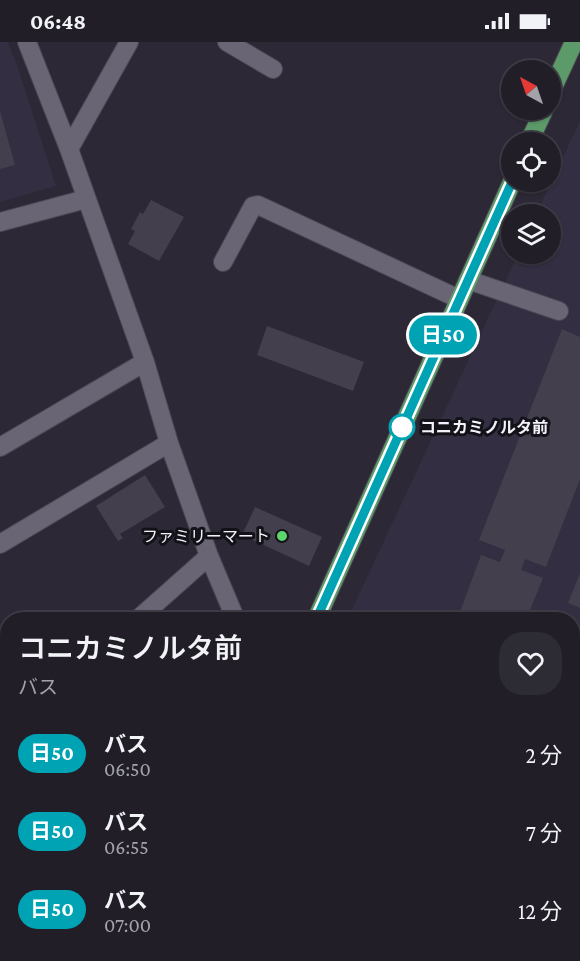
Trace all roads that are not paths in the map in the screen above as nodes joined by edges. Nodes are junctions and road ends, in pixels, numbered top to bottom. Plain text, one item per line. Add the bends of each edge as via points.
1 (27, 42) edge
2 (129, 42) edge
3 (227, 42) edge
4 (574, 42) edge
5 (273, 69) dead end
6 (561, 70) edge
7 (69, 149) junction
8 (508, 192) edge
9 (86, 199) junction
10 (0, 222) edge
11 (223, 262) dead end
12 (468, 280) junction
13 (459, 299) junction
14 (559, 311) dead end
15 (145, 362) junction
16 (169, 443) junction
17 (0, 447) edge
18 (0, 544) edge
19 (210, 556) junction
20 (146, 612) edge
21 (233, 612) edge
22 (320, 612) edge

1 - 7 street
2 - 7 street
3 - 5 street
4 - 6 main road
7 - 9 street
8 - 12 main road
9 - 10 street
9 - 15 street
11 - 13 street via 253,206 258,205
12 - 13 main road
12 - 14 street
13 - 22 main road
15 - 16 street
15 - 17 street
16 - 18 street
16 - 19 street
19 - 20 street
19 - 21 street

